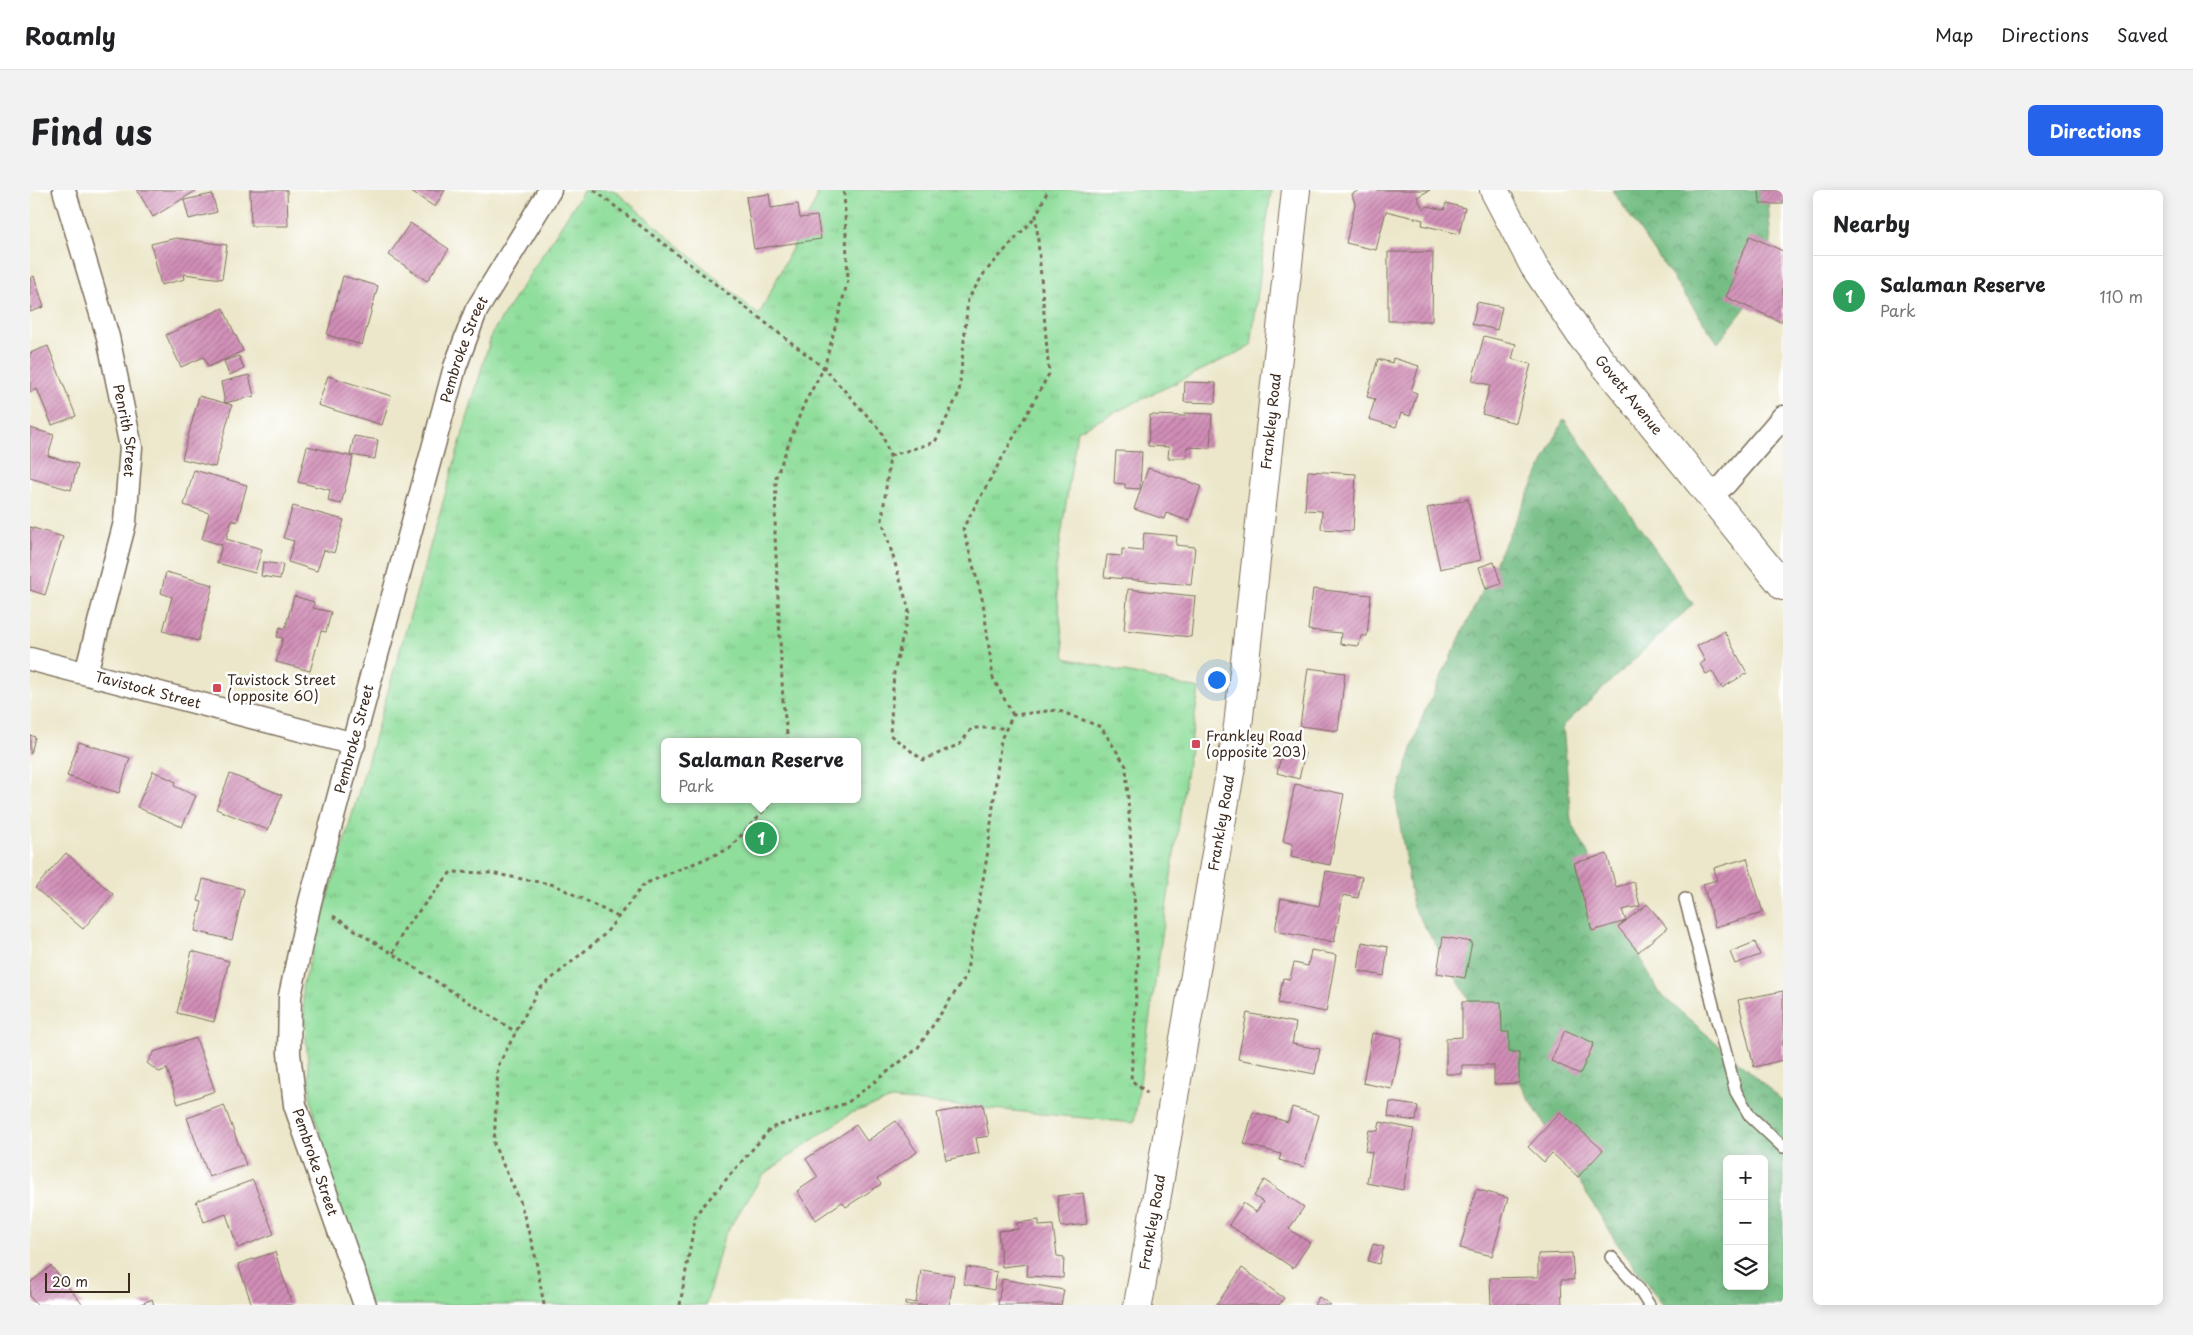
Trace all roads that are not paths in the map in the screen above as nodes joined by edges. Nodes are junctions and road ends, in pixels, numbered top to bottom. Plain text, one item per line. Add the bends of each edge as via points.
1 (64, 190) edge
2 (550, 190) edge
3 (1296, 190) edge
4 (1494, 190) edge
5 (1783, 417) edge
6 (1710, 496) junction
7 (1783, 586) edge
8 (30, 659) edge
9 (86, 673) junction
10 (354, 744) junction
11 (1685, 899) dead end
12 (1783, 1147) edge
13 (1611, 1257) dead end
14 (365, 1305) edge
15 (1138, 1305) edge
16 (1649, 1305) edge

1 - 9 street, Penrith Street via 108,338 131,447 125,522
2 - 10 street, Pembroke Street via 476,311 456,367
3 - 15 street, Frankley Road via 1238,726
4 - 6 street, Govett Avenue via 1534,266 1582,337
5 - 6 street via 1725,484
6 - 7 street, Govett Avenue
8 - 9 street, Tavistock Street
9 - 10 street, Tavistock Street
10 - 14 street, Pembroke Street via 310,902 290,996 289,1053 295,1105
11 - 12 lane via 1736,1092 1750,1116
13 - 16 lane

